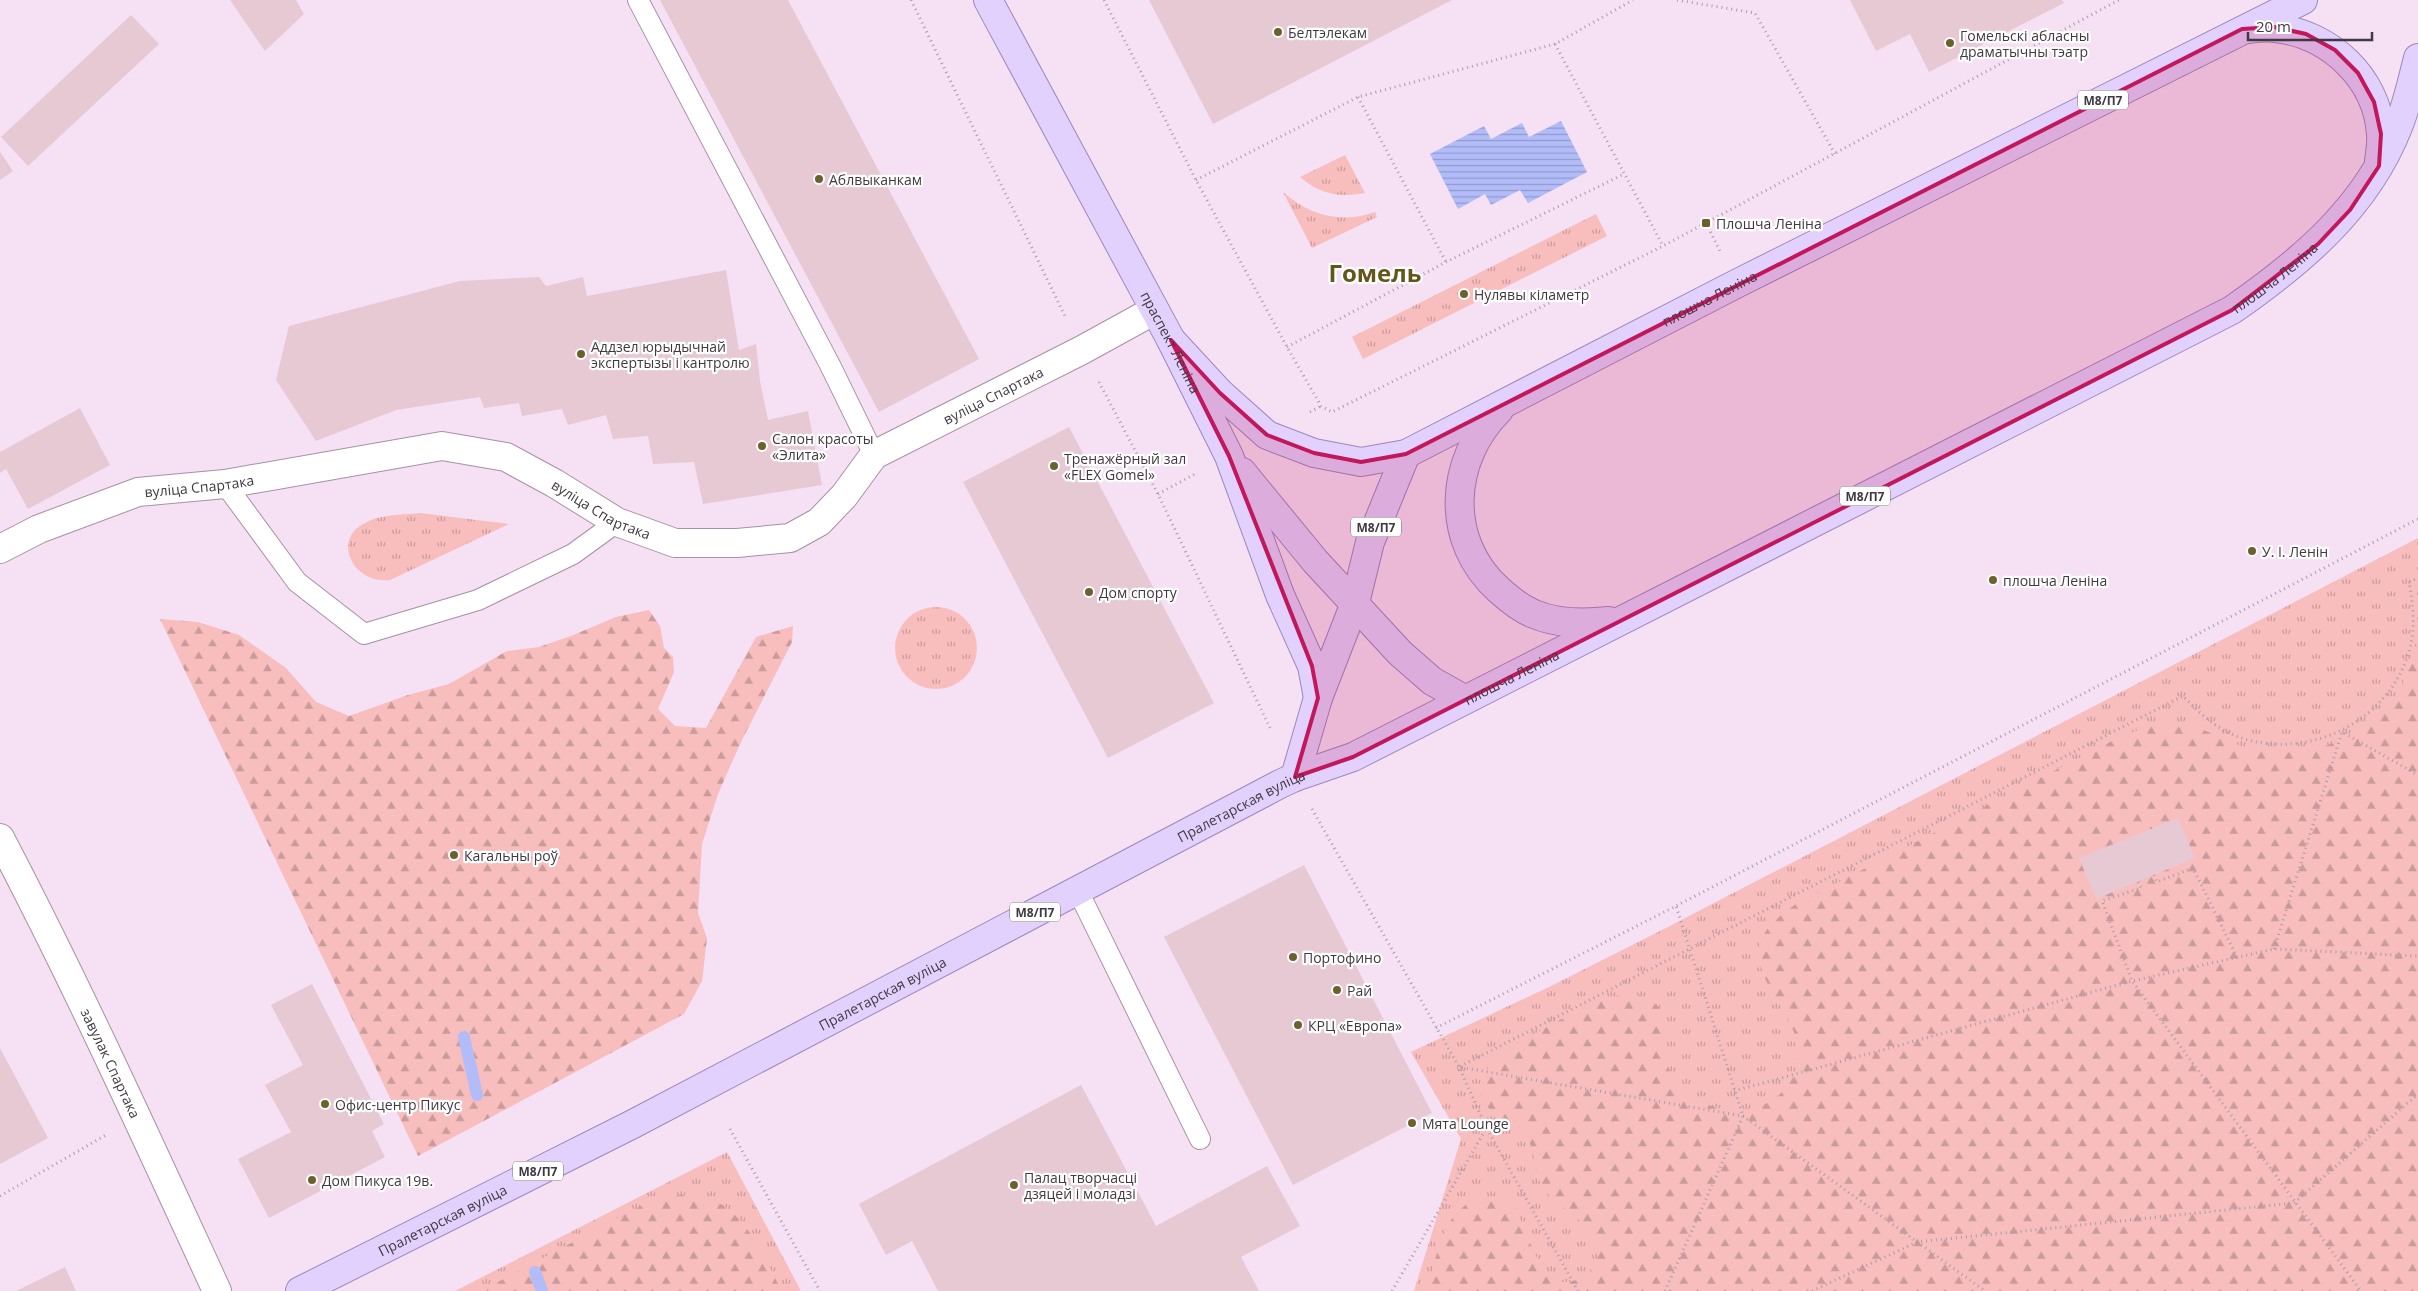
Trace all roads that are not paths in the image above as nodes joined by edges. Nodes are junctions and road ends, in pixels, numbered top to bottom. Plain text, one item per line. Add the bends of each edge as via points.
1 (638, 0) edge
2 (988, 0) edge
3 (2303, 0) edge
4 (2242, 29) junction
5 (2418, 58) edge
6 (2379, 166) junction
7 (1153, 311) junction
8 (1171, 340) junction
9 (1524, 392) junction
10 (1406, 454) junction
11 (874, 455) junction
12 (1229, 456) junction
13 (225, 484) junction
14 (618, 522) junction
15 (0, 549) edge
16 (1355, 603) junction
17 (1634, 613) junction
18 (1318, 698) junction
19 (1464, 699) junction
20 (1295, 777) junction
21 (0, 838) edge
22 (1078, 889) junction
23 (1200, 1139) dead end
24 (217, 1291) edge
25 (300, 1291) edge

1 - 11 lane
2 - 7 main road, праспект Леніна
3 - 4 main road, плошча Леніна / М8/П7
4 - 6 main road, плошча Леніна via 2274,27 2306,34 2335,50 2358,73 2374,102 2381,134
4 - 9 main road, плошча Леніна / М8/П7
5 - 6 main road, плошча Леніна / М8/П7 via 2398,127
6 - 17 main road, плошча Леніна / М8/П7 via 2350,210 2318,244 2232,310
7 - 8 main road, праспект Леніна
7 - 11 street, вуліца Спартака
8 - 10 main road, плошча Леніна via 1220,394 1267,436 1314,453 1361,462
8 - 12 main road, праспект Леніна
9 - 10 main road, плошча Леніна / М8/П7
9 - 17 main road, плошча Леніна via 1486,423 1464,466 1460,516 1476,562 1491,583 1532,614 1583,624 1609,621
10 - 16 main road, М8/П7 via 1370,542
11 - 14 street, вуліца Спартака via 844,496 819,522 790,538 737,543 675,543
12 - 16 main road, плошча Леніна via 1315,561
12 - 18 main road, праспект Леніна via 1280,595 1312,666
13 - 14 street, вуліца Спартака via 442,446 506,457
13 - 14 lane via 297,582 364,634 478,600 573,554
13 - 15 street, вуліца Спартака via 138,492 39,529
16 - 18 main road, М8/П7
16 - 19 main road, плошча Леніна via 1400,653 1432,681
17 - 19 main road, плошча Леніна / М8/П7
18 - 20 main road, М8/П7
19 - 20 main road, Пралетарская вуліца / М8/П7 via 1353,757
20 - 22 main road, Пралетарская вуліца / М8/П7
21 - 24 street, завулак Спартака via 60,952
22 - 23 lane
22 - 25 main road, Пралетарская вуліца / М8/П7 via 633,1124

